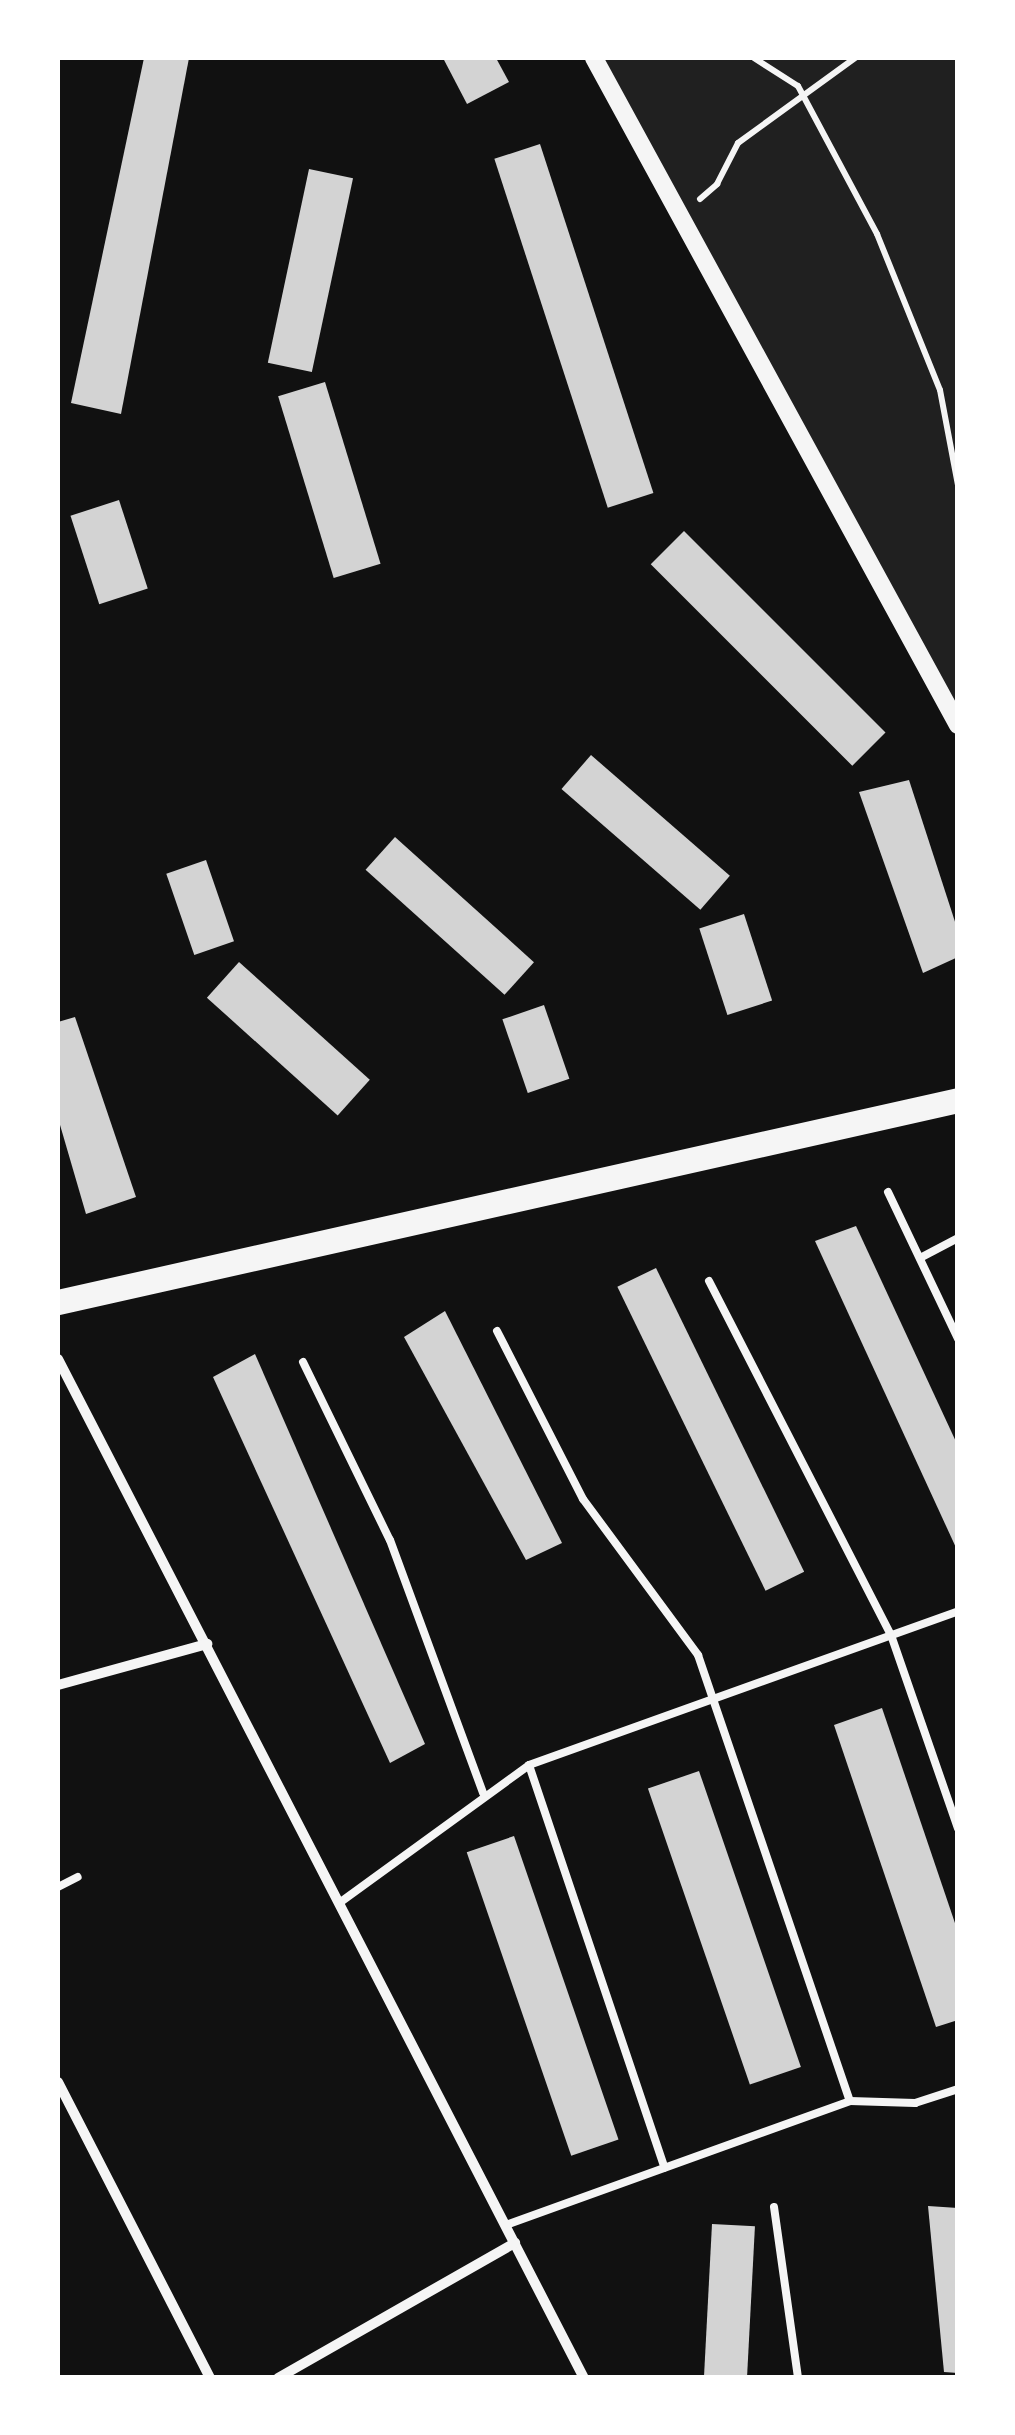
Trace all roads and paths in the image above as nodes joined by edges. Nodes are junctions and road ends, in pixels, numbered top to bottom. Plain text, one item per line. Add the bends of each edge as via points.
1 (594, 58) edge
2 (754, 58) edge
3 (855, 58) edge
4 (803, 96) junction
5 (680, 216) junction
6 (958, 485) edge
7 (957, 721) edge
8 (958, 1100) edge
9 (888, 1192) dead end
10 (958, 1238) edge
11 (920, 1258) junction
12 (710, 1281) dead end
13 (58, 1302) edge
14 (497, 1330) dead end
15 (958, 1340) edge
16 (58, 1359) edge
17 (303, 1362) dead end
18 (958, 1611) edge
19 (890, 1635) junction
20 (207, 1644) junction
21 (58, 1685) edge
22 (713, 1695) junction
23 (528, 1765) junction
24 (482, 1793) junction
25 (958, 1829) edge
26 (78, 1877) dead end
27 (58, 1887) edge
28 (342, 1901) junction
29 (58, 2084) edge
30 (958, 2090) edge
31 (850, 2100) junction
32 (665, 2168) junction
33 (774, 2207) dead end
34 (506, 2226) junction
35 (515, 2243) junction
36 (210, 2378) edge
37 (278, 2378) edge
38 (584, 2378) edge
39 (798, 2378) edge

1 - 5 street
2 - 4 path
3 - 4 path
4 - 5 path via 738,142 717,184
4 - 6 path via 876,234 940,390
5 - 7 street
8 - 13 main road
9 - 11 lane
10 - 11 lane
11 - 15 lane
12 - 19 lane
14 - 22 lane via 583,1499 698,1654
16 - 20 street
17 - 24 lane via 390,1540
18 - 19 lane
19 - 22 lane
19 - 25 lane
20 - 21 street
20 - 28 street
22 - 23 lane
22 - 31 lane
23 - 24 lane
23 - 32 lane
24 - 28 lane
26 - 27 lane
28 - 34 street
29 - 36 street
30 - 31 lane via 916,2103
31 - 32 lane
32 - 34 lane
33 - 39 lane
34 - 35 street
35 - 37 street
35 - 38 street

